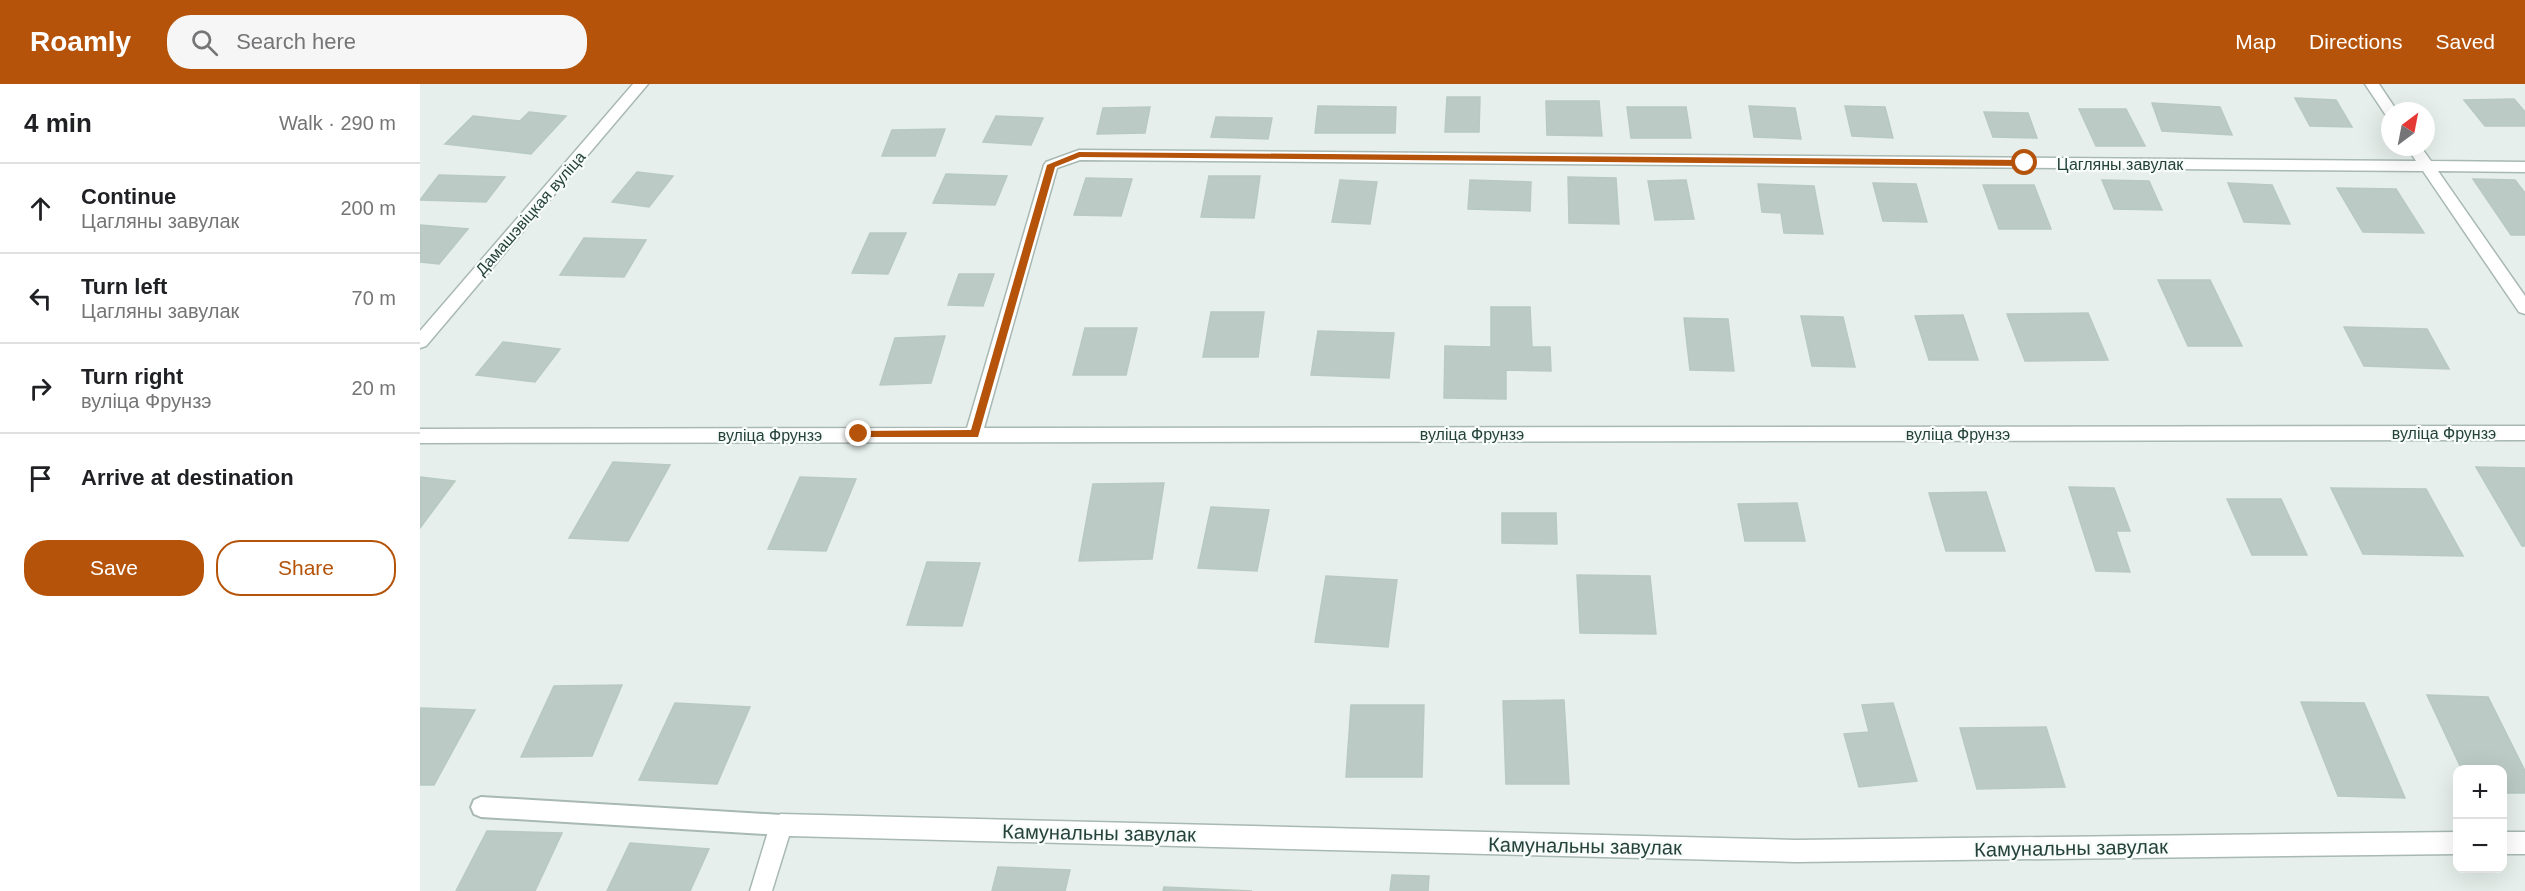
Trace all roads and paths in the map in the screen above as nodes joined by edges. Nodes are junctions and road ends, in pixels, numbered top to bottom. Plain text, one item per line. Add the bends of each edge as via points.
1 (641, 84) edge
2 (2372, 84) edge
3 (2384, 102) edge
4 (2420, 156) edge
5 (2426, 166) junction
6 (2525, 167) edge
7 (2525, 308) edge
8 (420, 342) edge
9 (2525, 433) edge
10 (974, 434) junction
11 (420, 436) edge
12 (481, 807) dead end
13 (781, 825) junction
14 (2453, 843) edge
15 (2507, 843) edge
16 (2525, 843) edge
17 (762, 891) edge

1 - 8 street, Дамашэвіцкая вуліца
2 - 3 street
4 - 5 street
5 - 6 street
5 - 7 street
5 - 10 street, Цагляны завулак via 1079,155 1051,165
9 - 10 street, вуліца Фрунзэ
10 - 11 street, вуліца Фрунзэ
12 - 13 lane
13 - 14 street, Камунальны завулак via 1796,851
13 - 17 street
15 - 16 street

